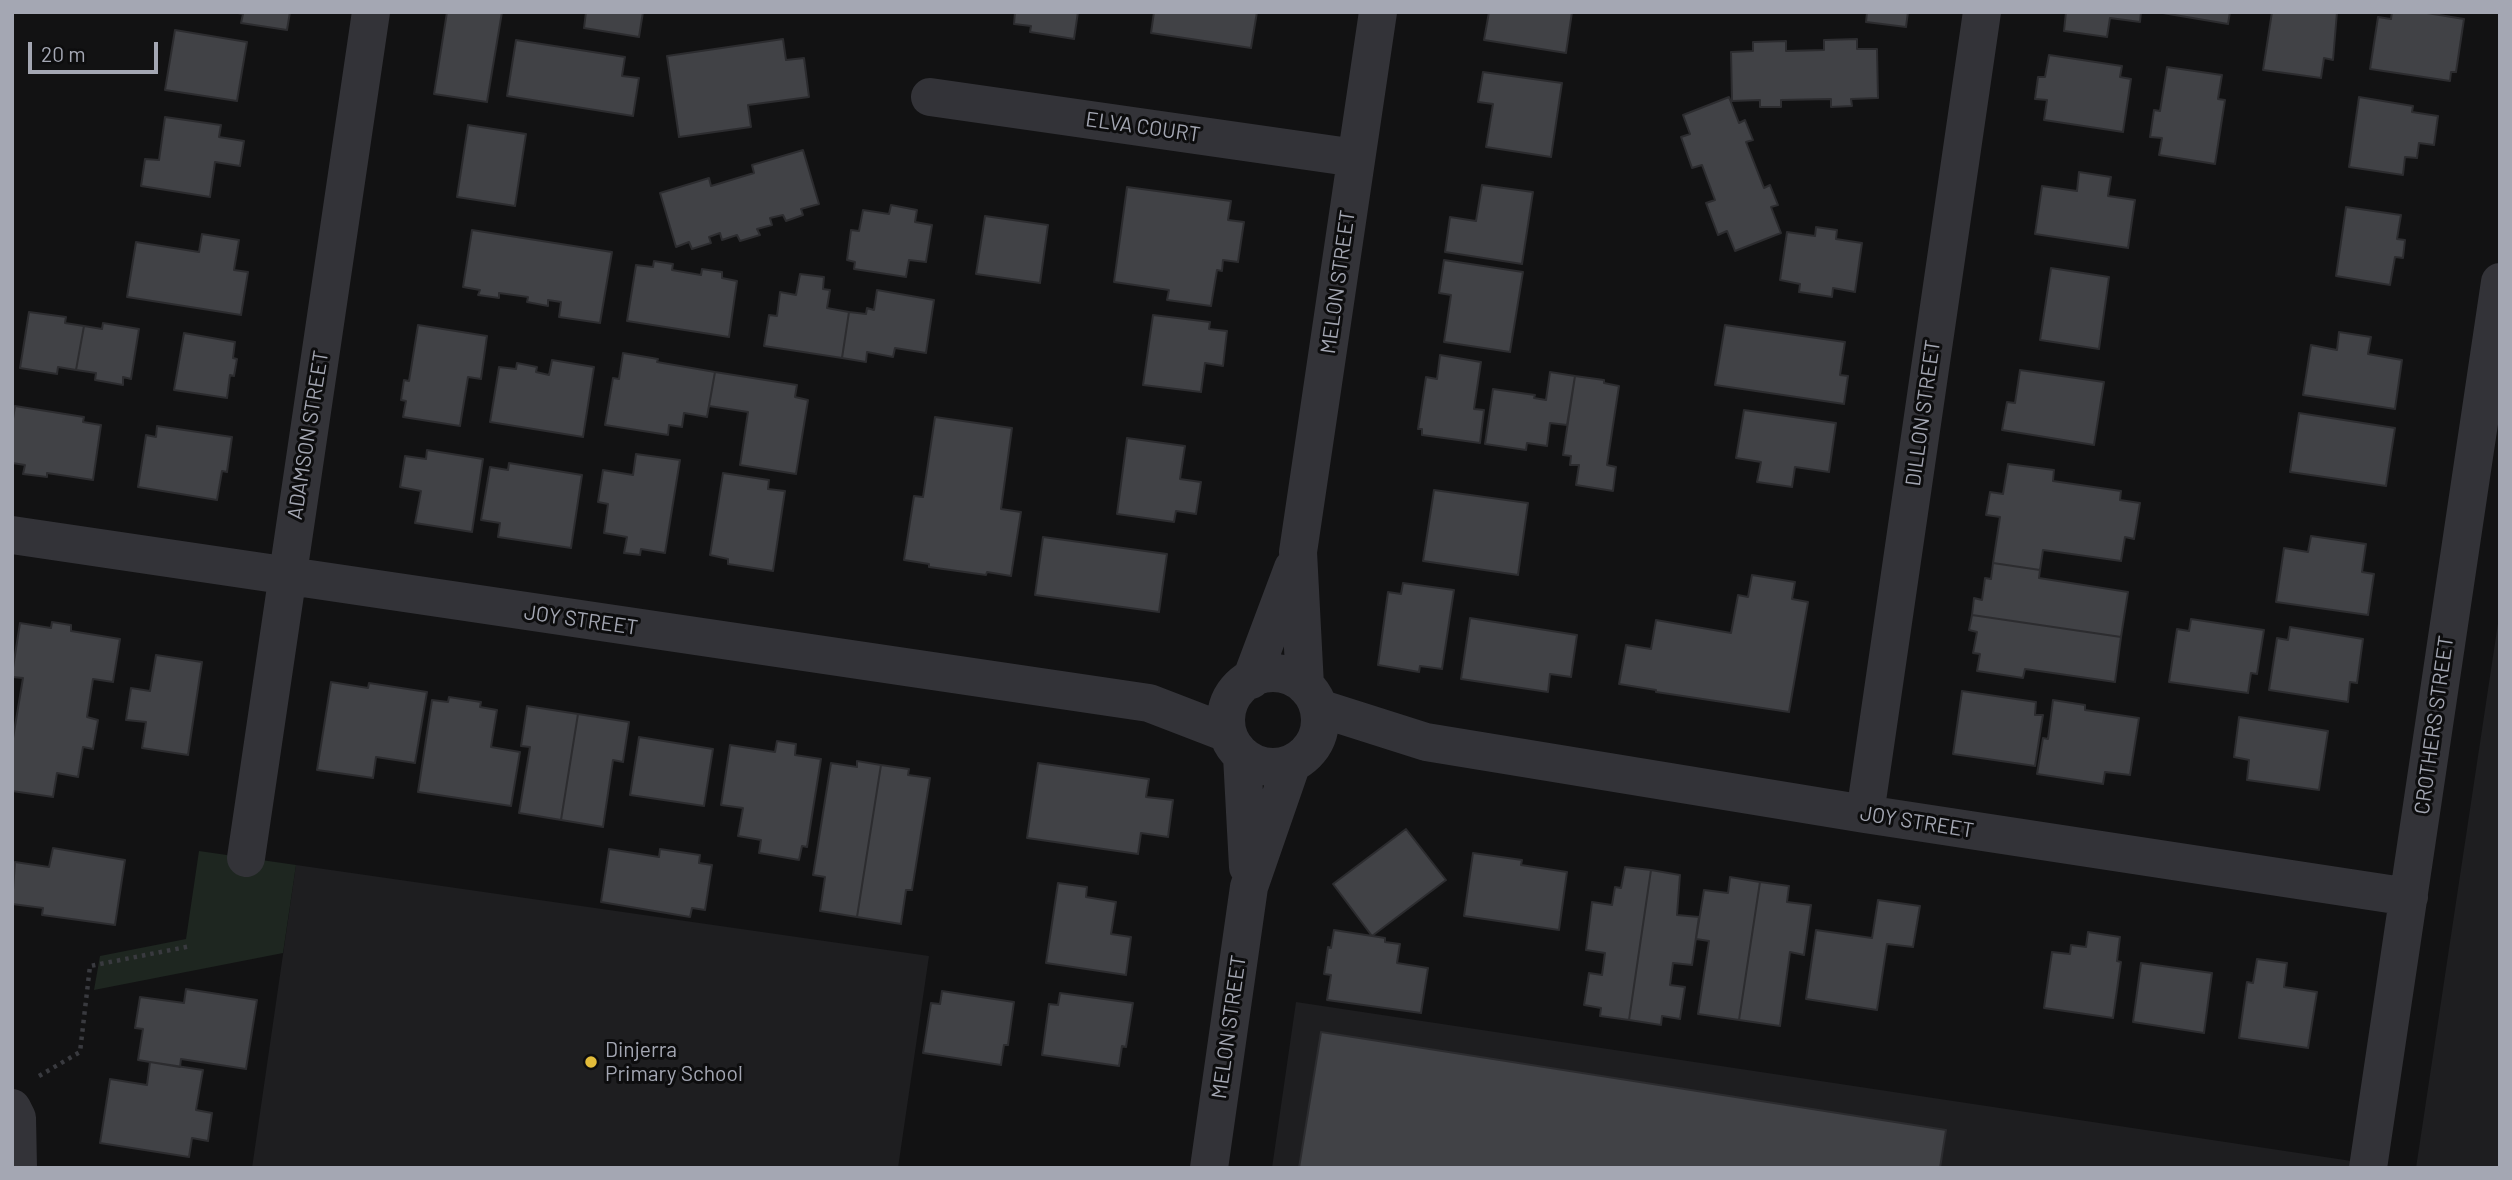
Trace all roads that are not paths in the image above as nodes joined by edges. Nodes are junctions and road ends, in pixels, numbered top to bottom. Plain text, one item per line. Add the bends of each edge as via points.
1 (371, 12) edge
2 (1378, 12) edge
3 (1982, 12) edge
4 (930, 97) dead end
5 (1356, 158) junction
6 (2500, 282) edge
7 (12, 535) edge
8 (1298, 552) junction
9 (286, 577) junction
10 (1242, 687) junction
11 (1312, 697) junction
12 (1149, 703) junction
13 (1426, 742) junction
14 (1235, 745) junction
15 (1303, 754) junction
16 (1865, 814) junction
17 (246, 858) dead end
18 (1249, 887) junction
19 (2409, 898) junction
20 (24, 1093) edge
21 (18, 1168) edge
22 (1209, 1168) edge
23 (2368, 1168) edge

1 - 9 street, ADAMSON STREET
2 - 5 street, MELON STREET
3 - 16 street, DILLON STREET
4 - 5 street, ELVA COURT
5 - 8 street, MELON STREET
6 - 19 street, CROTHERS STREET
7 - 9 street, JOY STREET
8 - 10 street, MELON STREET
8 - 11 street, MELON STREET
9 - 12 street, JOY STREET
9 - 17 street, ADAMSON STREET
10 - 11 street via 1258,675 1275,673 1291,677
10 - 12 street, JOY STREET
10 - 14 street via 1226,720
11 - 13 street, JOY STREET
11 - 15 street via 1320,721
12 - 14 street, JOY STREET
13 - 15 street, JOY STREET
13 - 16 street, JOY STREET
14 - 15 street via 1266,768
14 - 18 street, MELON STREET
15 - 18 street, MELON STREET
16 - 19 street, JOY STREET
18 - 22 street, MELON STREET
19 - 23 street, CROTHERS STREET
20 - 21 street via 17,1118

